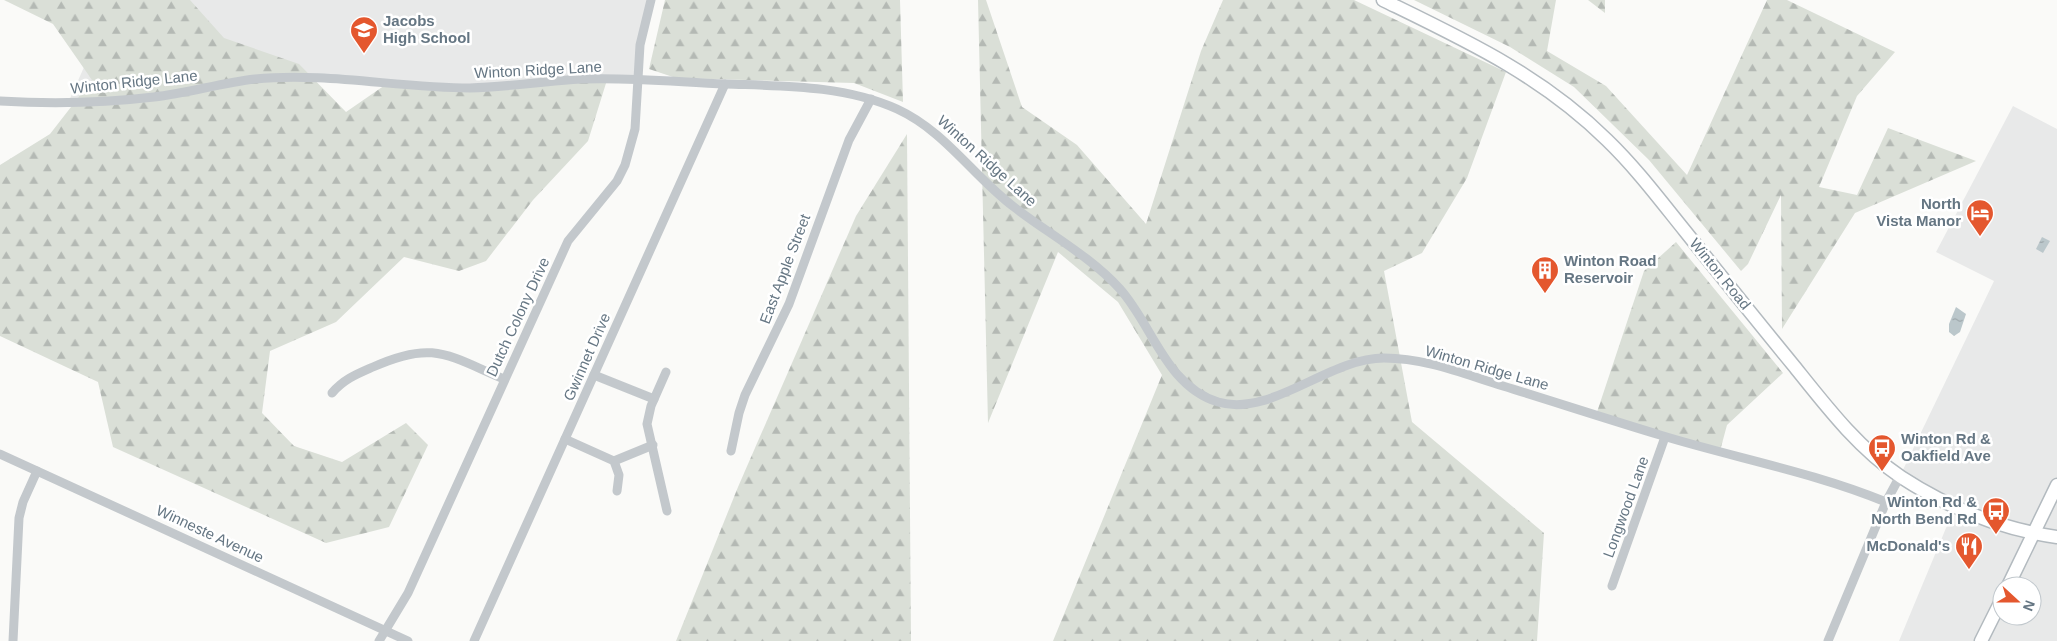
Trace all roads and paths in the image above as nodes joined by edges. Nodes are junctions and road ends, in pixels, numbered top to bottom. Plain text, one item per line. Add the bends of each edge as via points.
1 (651, 0) edge
2 (1383, 0) edge
3 (638, 81) junction
4 (725, 84) junction
5 (871, 99) junction
6 (0, 100) edge
7 (666, 372) dead end
8 (594, 375) junction
9 (504, 379) junction
10 (332, 393) dead end
11 (654, 399) junction
12 (1665, 437) junction
13 (565, 439) junction
14 (653, 445) junction
15 (731, 451) dead end
16 (0, 454) edge
17 (614, 460) junction
18 (37, 471) junction
19 (1900, 476) junction
20 (2057, 485) edge
21 (617, 491) dead end
22 (1886, 502) junction
23 (667, 510) dead end
24 (2034, 534) junction
25 (2057, 537) edge
26 (2013, 576) edge
27 (1612, 586) dead end
28 (1992, 619) edge
29 (386, 630) junction
30 (13, 641) edge
31 (379, 641) edge
32 (408, 641) edge
33 (474, 641) edge
34 (1828, 641) edge
35 (1981, 641) edge

1 - 3 street, Dutch Colony Drive via 640,44
2 - 19 main road, Winton Road via 1510,64 1586,120 1644,180 1834,416
3 - 4 street, Winton Ridge Lane
3 - 6 street, Winton Ridge Lane via 588,79 467,88 305,78 258,79 128,99 68,103
3 - 9 street, Dutch Colony Drive via 635,129 625,165 617,181 568,241
4 - 5 street, Winton Ridge Lane via 778,85
4 - 8 street, Gwinnet Drive
5 - 12 street, Winton Ridge Lane via 923,123 999,194 1104,273 1130,301 1178,376 1208,398 1231,405 1254,403 1355,362 1404,359 1449,369
5 - 15 street, East Apple Street via 849,140 788,304 745,395
7 - 11 street
8 - 11 street
8 - 13 street, Gwinnet Drive
9 - 10 street via 450,356 418,352 396,356 343,381
9 - 29 street, Dutch Colony Drive via 433,539 400,609
11 - 14 street via 647,424
12 - 22 street, Winton Ridge Lane via 1815,478
12 - 27 street, Longwood Lane
13 - 17 street
13 - 33 street, Gwinnet Drive
14 - 17 street
14 - 23 street
16 - 18 street, Winneste Avenue
17 - 21 street via 619,475
18 - 29 street, Winneste Avenue
18 - 30 street via 19,518
19 - 22 street
19 - 24 main road, Winton Road via 1968,514
20 - 24 main road
22 - 34 street
24 - 25 main road, Winton Road
24 - 26 main road
28 - 35 main road
29 - 31 street, Dutch Colony Drive
29 - 32 street, Winneste Avenue

